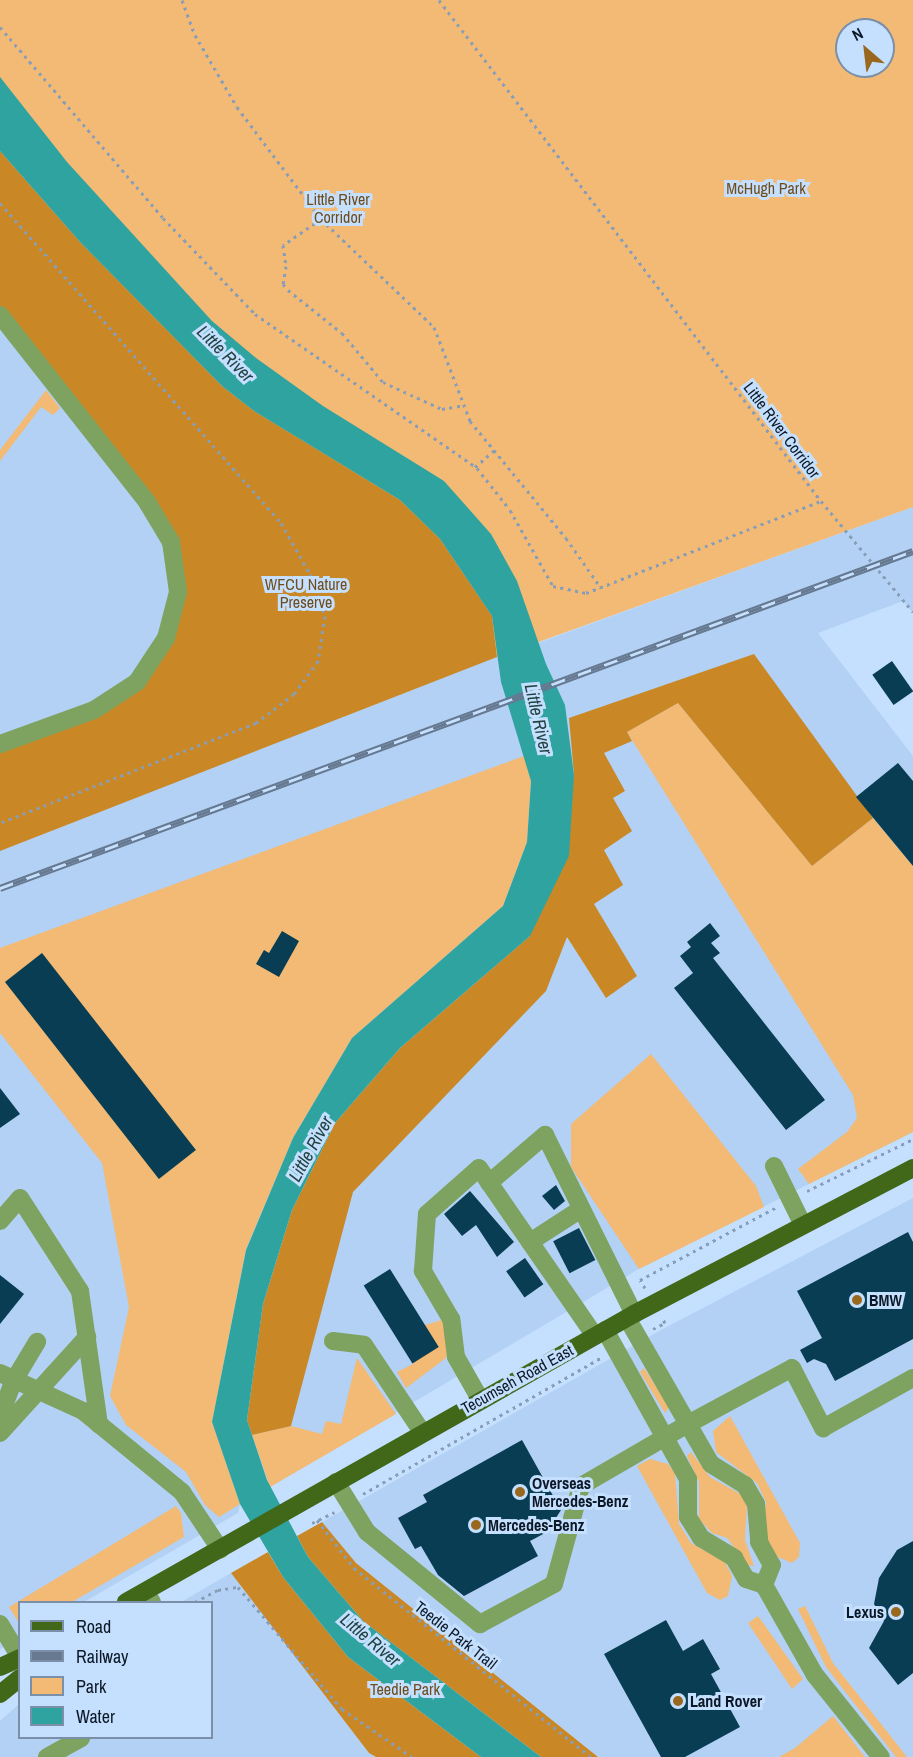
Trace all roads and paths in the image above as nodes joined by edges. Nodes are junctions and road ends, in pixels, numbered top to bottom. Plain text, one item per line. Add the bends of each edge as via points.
1 (182, 0) edge
2 (439, 0) edge
3 (0, 27) edge
4 (321, 219) junction
5 (0, 315) edge
6 (465, 405) junction
7 (496, 449) junction
8 (475, 467) junction
9 (821, 501) junction
10 (601, 588) junction
11 (913, 612) edge
12 (0, 744) edge
13 (774, 1166) dead end
14 (913, 1168) edge
15 (489, 1183) junction
16 (581, 1209) junction
17 (0, 1221) edge
18 (802, 1223) junction
19 (530, 1242) junction
20 (631, 1316) junction
21 (600, 1333) junction
22 (87, 1337) junction
23 (333, 1341) dead end
24 (37, 1342) dead end
25 (595, 1361) dead end
26 (6, 1378) edge
27 (913, 1378) edge
28 (37, 1392) junction
29 (480, 1400) junction
30 (0, 1416) edge
31 (688, 1424) junction
32 (99, 1425) junction
33 (422, 1432) junction
34 (0, 1433) edge
35 (665, 1438) junction
36 (336, 1482) junction
37 (362, 1495) dead end
38 (335, 1511) dead end
39 (317, 1521) junction
40 (312, 1523) dead end
41 (220, 1549) junction
42 (764, 1585) junction
43 (149, 1597) edge
44 (131, 1601) edge
45 (197, 1601) edge
46 (0, 1624) edge
47 (18, 1654) edge
48 (18, 1658) edge
49 (0, 1667) edge
50 (18, 1680) edge
51 (0, 1694) edge
52 (78, 1739) edge
53 (47, 1757) edge
54 (412, 1757) edge
55 (591, 1757) edge
56 (881, 1757) edge

1 - 4 path via 195,35 237,107
2 - 9 path, Little River Corridor
3 - 8 path via 163,218 255,314
4 - 6 path via 434,327
4 - 6 path via 283,244 283,284 288,291 342,333 383,382 442,409
5 - 12 lane via 147,502 171,542 178,592 166,638 137,682 94,710
6 - 7 path via 470,420
7 - 8 path
7 - 10 path
8 - 10 path via 510,510 553,586 586,593
9 - 10 path
9 - 11 path, Little River Corridor
13 - 18 lane
14 - 18 main road, Tecumseh Road East
15 - 16 lane via 545,1135
15 - 19 lane
15 - 29 lane via 479,1168 427,1214 423,1271 451,1319 456,1357
16 - 19 lane
16 - 20 lane
17 - 22 lane via 20,1198 80,1291
18 - 20 main road, Tecumseh Road East
19 - 21 lane
20 - 21 main road, Tecumseh Road East
20 - 31 lane
21 - 29 main road, Tecumseh Road East
21 - 35 lane
22 - 28 lane
22 - 32 lane
23 - 33 lane via 364,1345
24 - 26 lane
25 - 37 path
26 - 28 lane
26 - 30 lane
27 - 31 lane via 823,1428 792,1368
28 - 32 lane via 83,1411
28 - 34 lane
29 - 33 main road, Tecumseh Road East
31 - 35 lane
31 - 42 lane via 711,1464 746,1485 756,1503 759,1542 772,1565
32 - 41 lane via 182,1492
33 - 36 main road, Tecumseh Road East
35 - 36 lane via 582,1485 554,1584 480,1624 367,1532
35 - 42 lane via 688,1479 688,1517 701,1538 734,1558 746,1579
36 - 41 main road, Tecumseh Road East
38 - 39 path
39 - 40 path
39 - 55 path, Teedie Park Trail via 354,1568
41 - 43 main road, Tecumseh Road East
42 - 56 lane via 815,1674
43 - 44 main road, Tecumseh Road East
45 - 54 path via 218,1590 238,1587 342,1708
46 - 47 lane
48 - 49 main road
50 - 51 main road
52 - 53 lane

